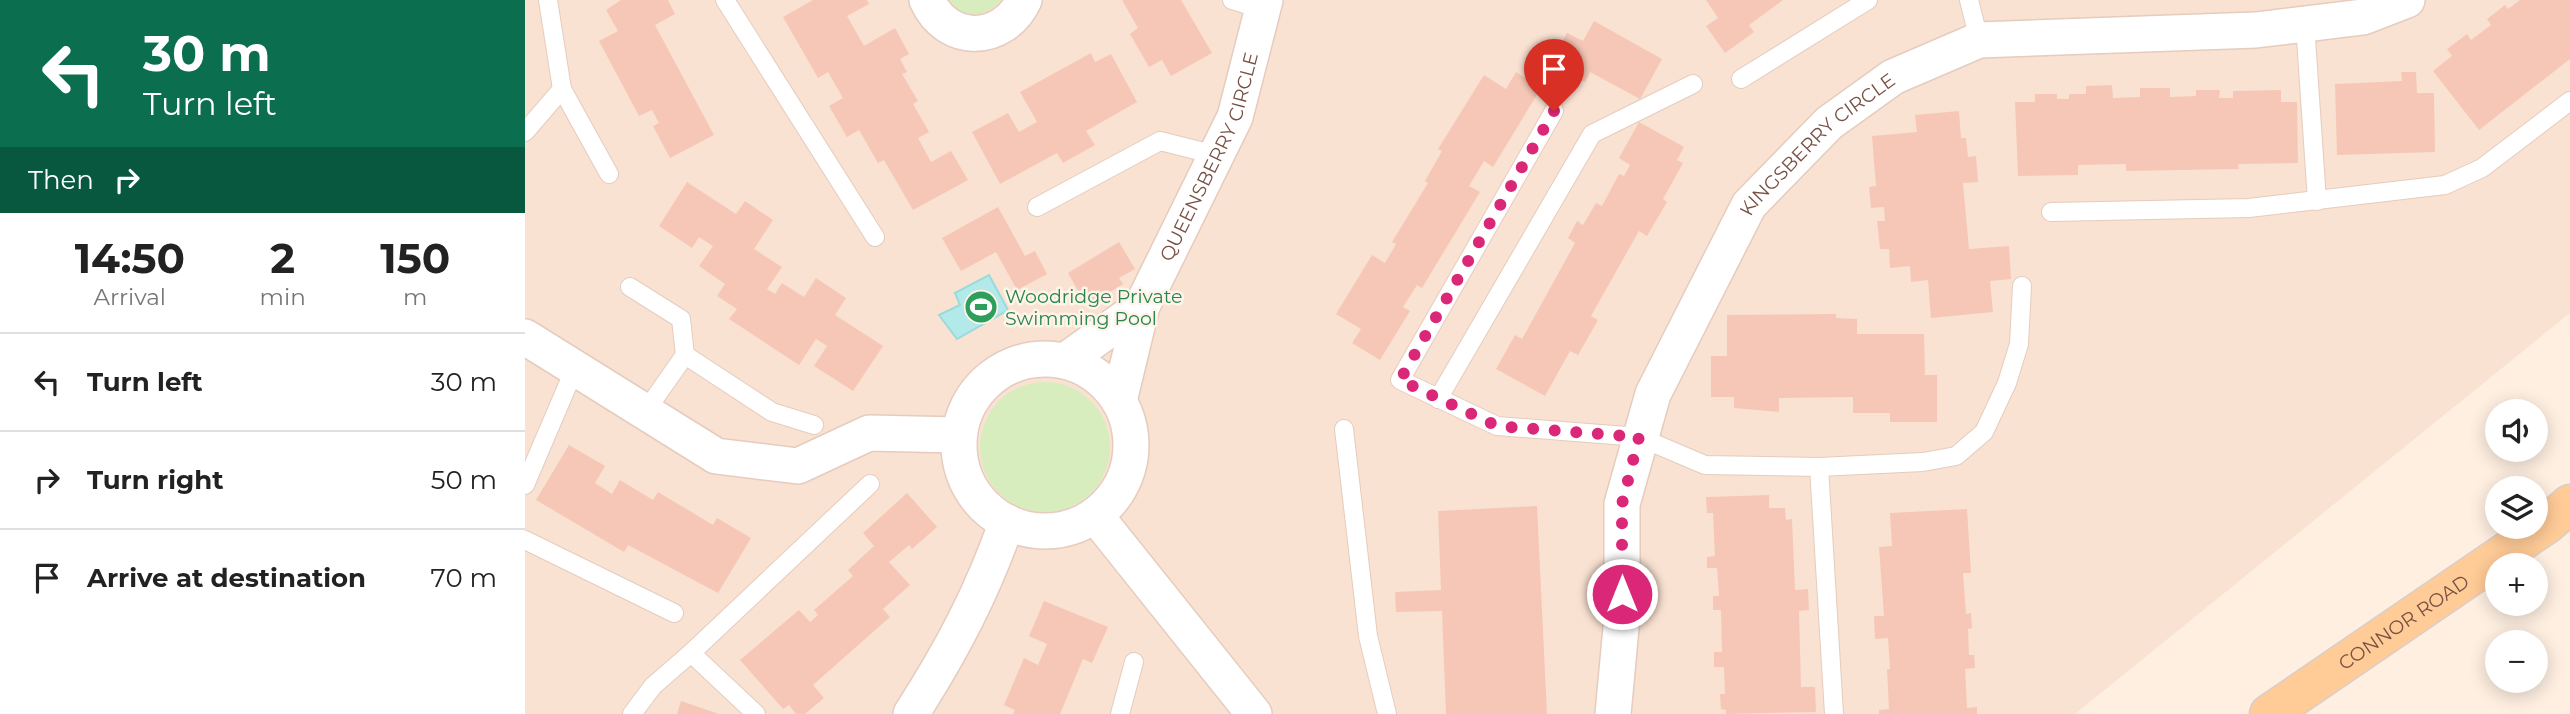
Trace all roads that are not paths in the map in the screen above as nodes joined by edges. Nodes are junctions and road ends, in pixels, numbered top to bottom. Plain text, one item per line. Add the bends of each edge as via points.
1 (548, 0) edge
2 (725, 0) edge
3 (927, 0) edge
4 (1024, 0) edge
5 (1868, 0) edge
6 (1969, 0) edge
7 (2407, 0) edge
8 (1254, 3) edge
9 (2357, 8) edge
10 (2305, 24) junction
11 (1979, 40) junction
12 (1741, 79) dead end
13 (1693, 84) dead end
14 (562, 89) junction
15 (2570, 101) edge
16 (1554, 111) dead end
17 (525, 132) edge
18 (1216, 155) junction
19 (609, 174) dead end
20 (2317, 201) junction
21 (1037, 207) dead end
22 (2051, 212) dead end
23 (874, 237) dead end
24 (2022, 286) dead end
25 (630, 287) dead end
26 (1142, 306) junction
27 (525, 337) edge
28 (685, 355) junction
29 (1065, 361) junction
30 (575, 368) junction
31 (1438, 398) junction
32 (1119, 401) junction
33 (645, 412) junction
34 (814, 425) dead end
35 (1343, 429) dead end
36 (959, 435) junction
37 (1639, 437) junction
38 (1819, 467) junction
39 (870, 484) dead end
40 (525, 485) edge
41 (2570, 504) edge
42 (1095, 515) junction
43 (1007, 522) junction
44 (525, 540) edge
45 (674, 612) dead end
46 (691, 653) junction
47 (1134, 662) dead end
48 (632, 714) edge
49 (756, 714) edge
50 (911, 714) edge
51 (1120, 714) edge
52 (1254, 714) edge
53 (1387, 714) edge
54 (1613, 714) edge
55 (1834, 714) edge
56 (2269, 714) edge

1 - 14 lane
2 - 23 lane
3 - 4 street via 944,24 974,35 1006,25
5 - 12 lane
6 - 11 lane
7 - 9 street, KINGSBERRY CIRCLE
8 - 18 street, QUEENSBERRY CIRCLE via 1234,117
9 - 10 street, KINGSBERRY CIRCLE
10 - 11 street, KINGSBERRY CIRCLE via 2256,30
10 - 20 lane
11 - 37 street, KINGSBERRY CIRCLE via 1882,85 1829,122 1749,205 1653,394
13 - 31 lane via 1592,134
14 - 17 lane
14 - 19 lane
15 - 20 lane via 2482,168 2445,185
16 - 31 lane via 1400,380
18 - 21 lane via 1160,141
18 - 26 street, QUEENSBERRY CIRCLE
20 - 22 lane via 2249,208
24 - 38 lane via 2019,344 1984,432 1956,456
25 - 28 lane via 681,319
26 - 29 street, QUEENSBERRY CIRCLE
26 - 32 street, QUEENSBERRY CIRCLE
27 - 30 street
28 - 33 lane
28 - 34 lane via 772,412
29 - 32 street via 1105,383
29 - 36 street via 1037,359 1008,367 985,383 968,407
30 - 33 street
30 - 40 lane
31 - 37 lane via 1497,426
32 - 42 street via 1131,450 1119,486
33 - 36 street via 716,456 798,466 869,433
35 - 53 lane via 1368,636
36 - 43 street via 960,461 969,486 985,507
37 - 38 lane via 1705,465
37 - 54 street, KINGSBERRY CIRCLE via 1622,504 1622,617
38 - 55 lane
39 - 46 lane
41 - 56 main road, CONNOR ROAD
42 - 43 street via 1052,531 1028,530
42 - 52 street
43 - 50 street via 986,581 953,649
44 - 45 lane
46 - 48 lane via 653,686
46 - 49 lane
47 - 51 lane

